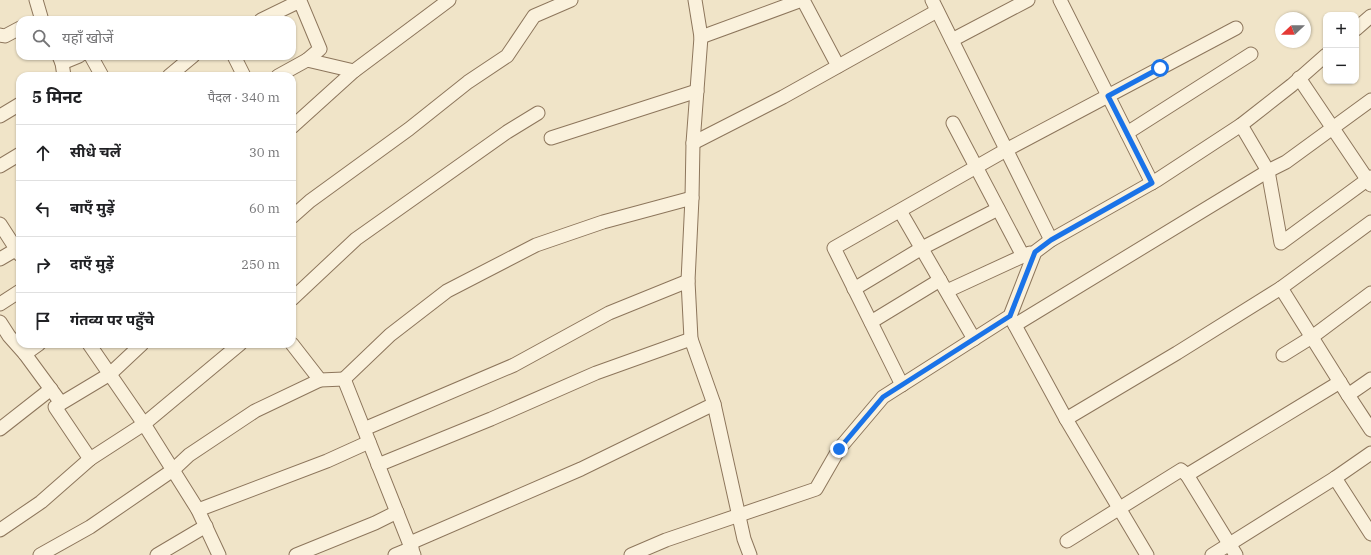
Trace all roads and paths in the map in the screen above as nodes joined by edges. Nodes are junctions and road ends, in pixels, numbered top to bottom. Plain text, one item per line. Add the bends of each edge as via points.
1 (36, 0) edge
2 (300, 0) edge
3 (449, 0) edge
4 (571, 0) edge
5 (695, 0) edge
6 (803, 0) edge
7 (1028, 0) edge
8 (1060, 0) edge
9 (935, 5) edge
10 (39, 16) edge
11 (269, 16) edge
12 (1371, 16) edge
13 (1359, 26) edge
14 (1236, 28) dead end
15 (16, 30) edge
16 (0, 35) edge
17 (701, 37) junction
18 (952, 40) junction
19 (1251, 54) dead end
20 (1323, 58) edge
21 (60, 60) edge
22 (94, 60) edge
23 (187, 60) edge
24 (236, 60) edge
25 (307, 60) junction
26 (838, 66) junction
27 (354, 71) junction
28 (63, 72) edge
29 (100, 72) edge
30 (173, 72) edge
31 (241, 72) edge
32 (285, 72) edge
33 (1299, 78) junction
34 (697, 91) junction
35 (1108, 96) junction
36 (1371, 100) edge
37 (16, 106) edge
38 (538, 113) dead end
39 (0, 116) edge
40 (296, 123) edge
41 (953, 123) dead end
42 (1241, 125) junction
43 (1333, 128) junction
44 (1127, 133) junction
45 (551, 138) dead end
46 (693, 143) junction
47 (1006, 150) junction
48 (16, 156) edge
49 (0, 166) edge
50 (976, 167) junction
51 (1268, 171) junction
52 (1370, 181) edge
53 (1152, 183) junction
54 (692, 198) junction
55 (998, 209) junction
56 (900, 211) junction
57 (296, 214) edge
58 (1371, 222) edge
59 (0, 224) edge
60 (1051, 240) junction
61 (16, 245) edge
62 (16, 247) edge
63 (922, 248) junction
64 (1029, 254) junction
65 (0, 259) edge
66 (940, 280) junction
67 (688, 281) junction
68 (1281, 288) junction
69 (854, 289) junction
70 (947, 291) junction
71 (1371, 293) edge
72 (16, 294) edge
73 (296, 295) edge
74 (0, 304) edge
75 (1013, 321) junction
76 (0, 322) edge
77 (871, 322) junction
78 (1312, 337) junction
79 (4, 339) edge
80 (691, 339) junction
81 (974, 339) junction
82 (16, 348) edge
83 (17, 348) edge
84 (33, 348) edge
85 (92, 348) edge
86 (138, 348) edge
87 (235, 348) edge
88 (295, 348) edge
89 (25, 354) junction
90 (1283, 355) dead end
91 (110, 374) junction
92 (1371, 378) edge
93 (344, 379) junction
94 (320, 380) junction
95 (1340, 382) junction
96 (902, 385) junction
97 (51, 389) junction
98 (1348, 395) junction
99 (62, 403) junction
100 (714, 404) junction
101 (1066, 419) junction
102 (144, 424) junction
103 (0, 429) edge
104 (364, 429) junction
105 (1371, 430) edge
106 (369, 442) junction
107 (1371, 454) edge
108 (90, 458) junction
109 (378, 465) junction
110 (173, 470) junction
111 (1187, 476) junction
112 (1335, 478) junction
113 (1120, 508) junction
114 (198, 510) junction
115 (397, 512) junction
116 (739, 514) junction
117 (206, 526) junction
118 (0, 530) edge
119 (1371, 534) edge
120 (1067, 540) dead end
121 (412, 549) edge
122 (1232, 550) edge
123 (40, 555) edge
124 (157, 555) edge
125 (219, 555) edge
126 (296, 555) edge
127 (395, 555) edge
128 (631, 555) edge
129 (750, 555) edge
130 (1147, 555) edge
131 (1212, 555) edge

1 - 10 street
2 - 11 street
2 - 25 street via 320,49
3 - 27 street
4 - 57 street via 534,16 507,56 468,82
5 - 17 street
6 - 17 street
6 - 26 street
7 - 18 street
8 - 35 street
9 - 18 street
9 - 26 street
12 - 13 street
14 - 35 street
15 - 16 street via 5,36
17 - 34 street
18 - 47 street
19 - 44 street
20 - 33 street
21 - 28 street
22 - 29 street
23 - 30 street
24 - 31 street
25 - 27 street
25 - 32 street
26 - 46 street
27 - 40 street
33 - 42 street
33 - 43 street
34 - 45 street
34 - 46 street
35 - 44 street
35 - 47 street
36 - 43 street
37 - 39 street
38 - 73 street via 356,239
41 - 50 street
42 - 51 street
42 - 53 street
43 - 51 street via 1286,162
43 - 52 street
44 - 53 street
46 - 54 street
47 - 50 street
47 - 60 street
48 - 49 street
50 - 55 street
50 - 56 street
51 - 52 street via 1281,243
51 - 75 street
53 - 60 street
54 - 67 street
54 - 93 street via 603,222 536,245 447,291 390,335
55 - 63 street
55 - 64 street
56 - 63 street
56 - 69 street via 834,248
58 - 68 street
59 - 61 street
60 - 64 street
62 - 65 street
63 - 66 street
63 - 69 street
64 - 70 street
64 - 75 street
66 - 70 street
66 - 77 street
67 - 80 street
67 - 104 street via 609,313 514,365
68 - 78 street
68 - 101 street
69 - 77 street
70 - 81 street
71 - 78 street
72 - 74 street
75 - 81 street
75 - 101 street
76 - 79 street
77 - 96 street
78 - 90 street
78 - 95 street
79 - 82 street
80 - 100 street
80 - 109 street via 596,373
81 - 96 street
83 - 89 street
84 - 89 street
85 - 91 street
86 - 91 street
87 - 102 street
88 - 94 street
89 - 97 street
91 - 99 street
91 - 102 street
92 - 98 street
93 - 94 street
93 - 104 street
94 - 110 street via 255,411 189,455
95 - 98 street
95 - 111 street
96 - 116 street via 883,397 839,449 816,489
97 - 99 street
97 - 103 street
98 - 105 street
99 - 108 street via 55,407
100 - 116 street
100 - 121 street
101 - 113 street
102 - 108 street
102 - 110 street
104 - 106 street
106 - 109 street
106 - 114 street via 327,462
107 - 112 street
108 - 118 street via 41,502
109 - 115 street
110 - 114 street
110 - 123 street via 90,527
111 - 113 street via 1181,470
111 - 122 street
112 - 119 street
112 - 122 street
113 - 120 street
113 - 130 street
114 - 117 street
115 - 121 street
115 - 126 street
116 - 128 street
116 - 129 street
117 - 124 street
117 - 125 street
121 - 127 street
122 - 131 street

